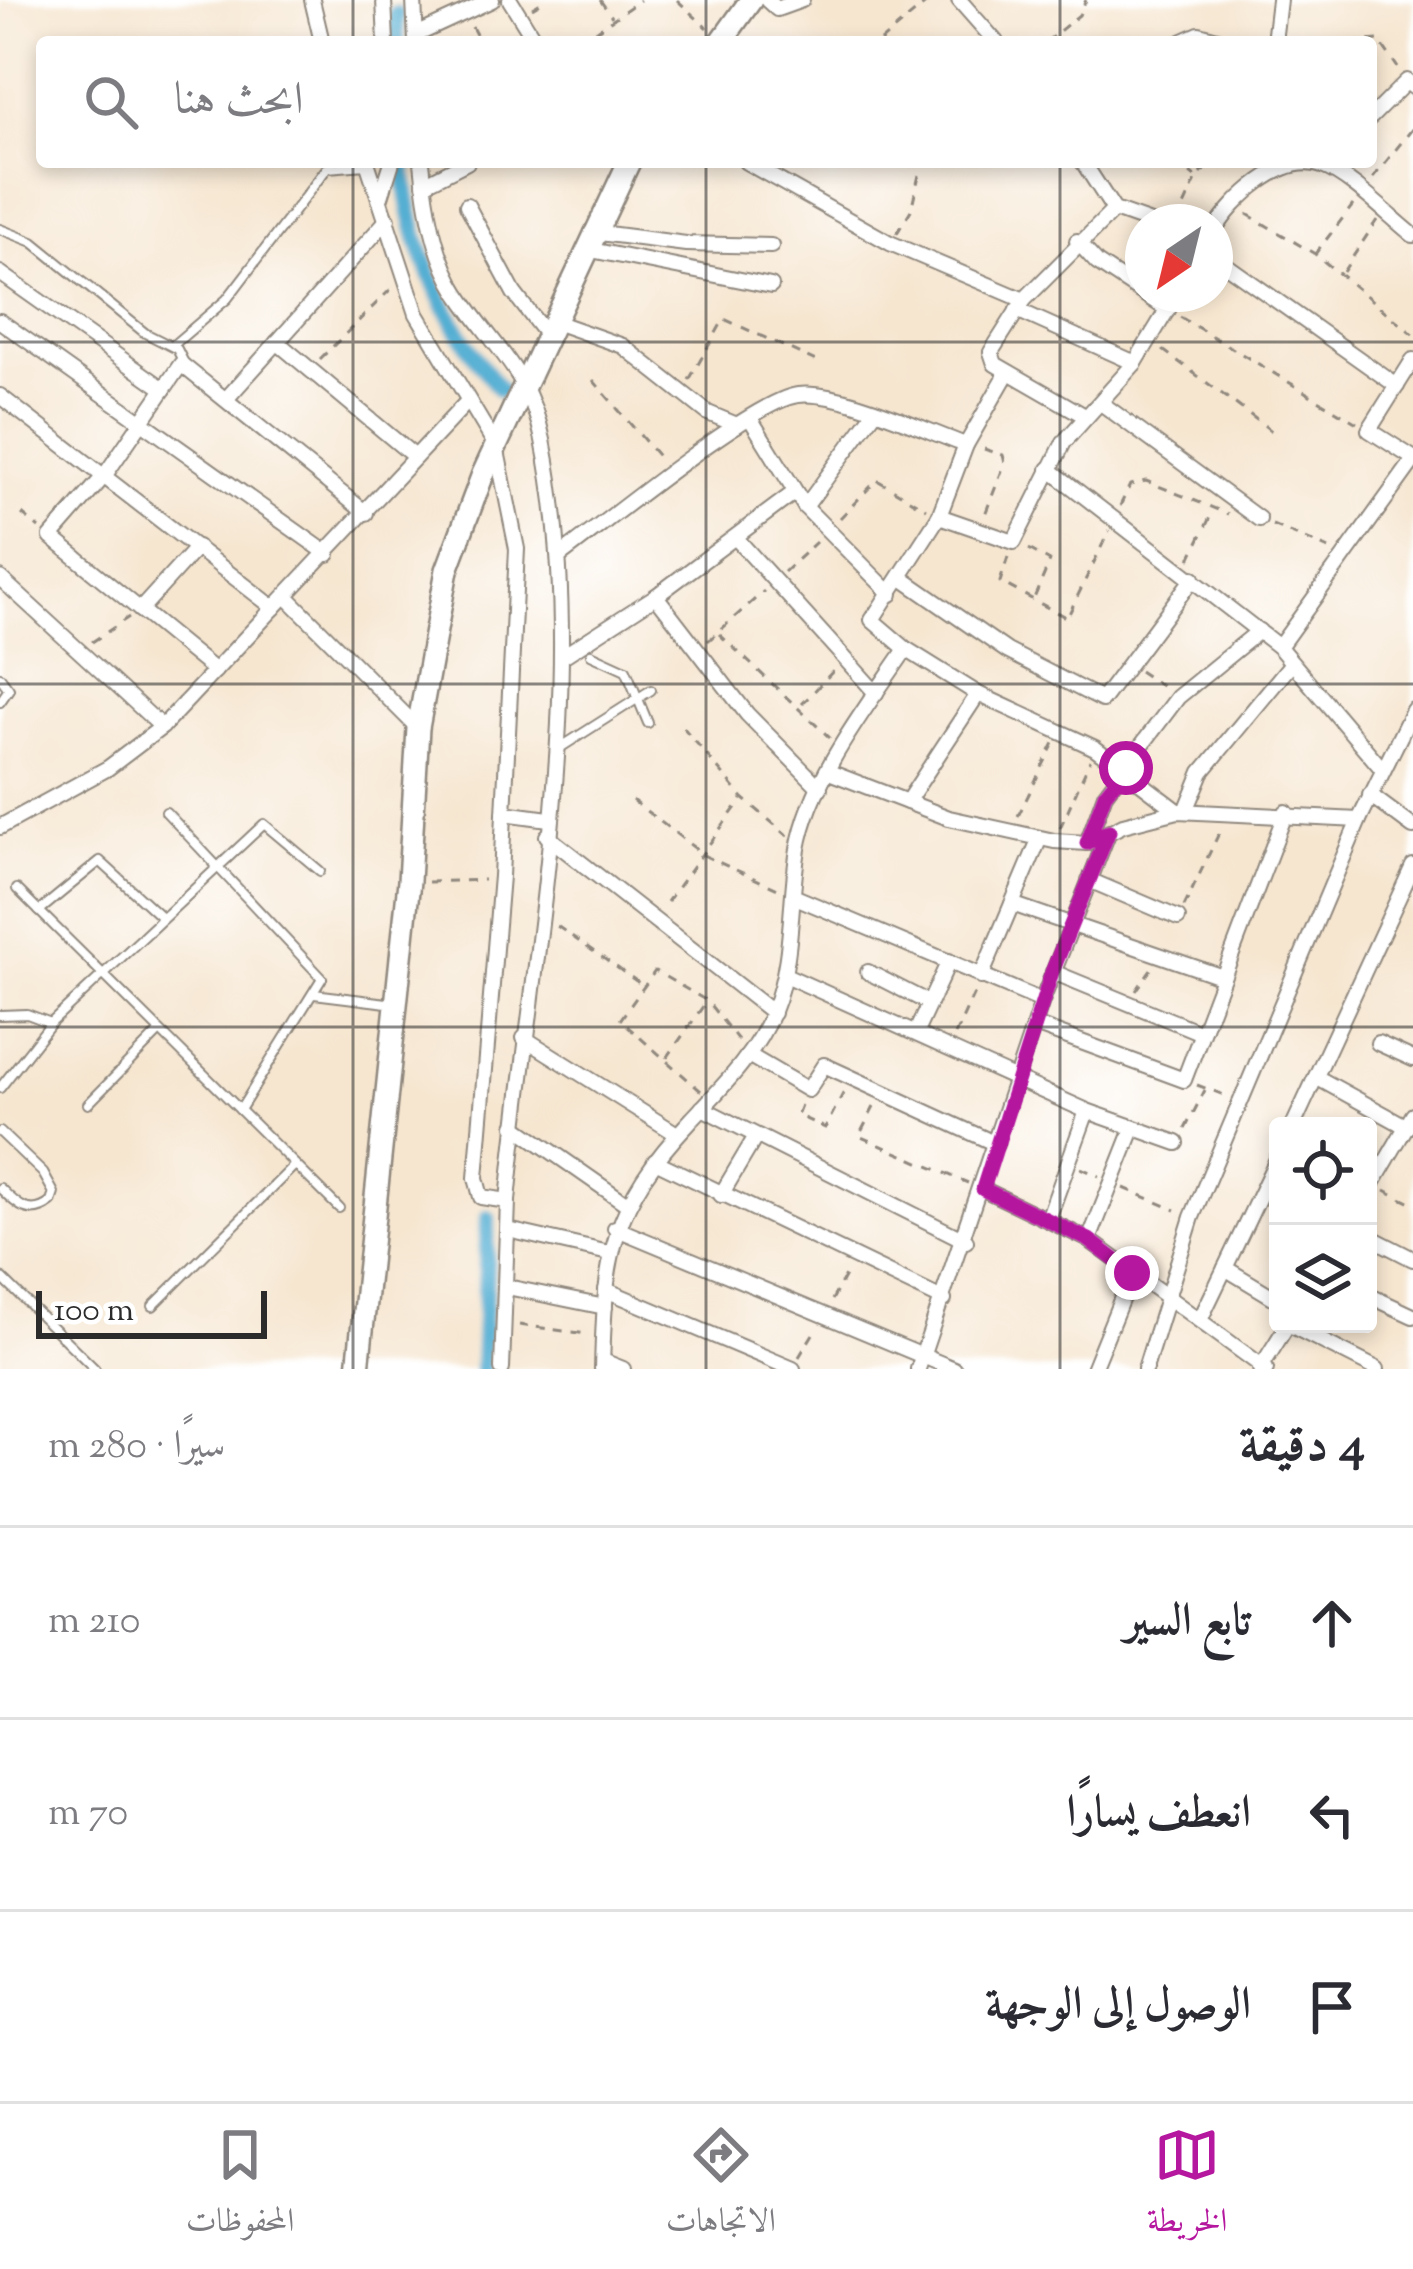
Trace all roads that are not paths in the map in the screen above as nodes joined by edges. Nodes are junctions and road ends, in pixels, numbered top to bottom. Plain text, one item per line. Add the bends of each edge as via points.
1 (312, 0) edge
2 (384, 0) edge
3 (492, 0) edge
4 (511, 0) edge
5 (751, 0) edge
6 (767, 0) edge
7 (802, 0) edge
8 (959, 0) edge
9 (1279, 0) edge
10 (417, 1) edge
11 (714, 35) edge
12 (321, 36) edge
13 (386, 36) edge
14 (416, 36) edge
15 (422, 36) edge
16 (532, 36) edge
17 (991, 36) edge
18 (1275, 36) edge
19 (1410, 84) edge
20 (1377, 111) edge
21 (327, 168) edge
22 (369, 168) edge
23 (390, 168) edge
24 (423, 168) edge
25 (455, 168) edge
26 (623, 168) edge
27 (757, 168) edge
28 (1087, 168) edge
29 (1290, 168) edge
30 (1329, 168) edge
31 (424, 184) junction
32 (381, 197) junction
33 (1230, 204) edge
34 (467, 205) dead end
35 (1114, 210) junction
36 (1125, 214) edge
37 (388, 219) junction
38 (0, 229) edge
39 (1413, 235) edge
40 (589, 241) junction
41 (1077, 242) junction
42 (771, 246) dead end
43 (1233, 270) edge
44 (0, 273) edge
45 (1125, 282) edge
46 (771, 286) dead end
47 (1021, 305) junction
48 (1167, 312) edge
49 (0, 321) edge
50 (551, 330) junction
51 (277, 342) junction
52 (172, 346) junction
53 (1413, 360) edge
54 (184, 363) junction
55 (1135, 363) junction
56 (1008, 372) junction
57 (528, 383) junction
58 (1397, 386) junction
59 (164, 389) junction
60 (0, 396) edge
61 (228, 397) junction
62 (467, 402) junction
63 (1101, 403) junction
64 (874, 413) junction
65 (1085, 416) junction
66 (140, 419) junction
67 (744, 422) junction
68 (966, 445) junction
69 (496, 446) junction
70 (416, 458) junction
71 (1413, 459) edge
72 (1049, 469) junction
73 (105, 475) junction
74 (795, 492) junction
75 (805, 507) junction
76 (366, 512) junction
77 (939, 516) junction
78 (1259, 519) road end
79 (736, 538) junction
80 (197, 547) junction
81 (328, 554) junction
82 (561, 555) junction
83 (1188, 575) junction
84 (0, 578) edge
85 (903, 579) junction
86 (891, 594) junction
87 (656, 596) junction
88 (280, 602) junction
89 (140, 610) junction
90 (1259, 631) junction
91 (1279, 647) junction
92 (906, 649) junction
93 (591, 654) dead end
94 (563, 656) junction
95 (1292, 663) junction
96 (215, 670) junction
97 (0, 677) edge
98 (652, 690) dead end
99 (876, 693) junction
100 (979, 694) junction
101 (635, 700) junction
102 (0, 702) edge
103 (1413, 710) edge
104 (648, 723) dead end
105 (162, 727) junction
106 (418, 728) junction
107 (554, 752) junction
108 (1126, 768) junction
109 (1383, 770) junction
110 (829, 772) junction
111 (820, 788) junction
112 (1370, 795) junction
113 (907, 802) junction
114 (1182, 811) junction
115 (166, 812) dead end
116 (1286, 812) junction
117 (504, 813) junction
118 (549, 819) junction
119 (1359, 820) junction
120 (0, 827) edge
121 (1413, 827) edge
122 (1109, 831) junction
123 (547, 836) junction
124 (1047, 841) junction
125 (1087, 843) junction
126 (215, 865) junction
127 (1413, 866) edge
128 (320, 871) dead end
129 (1089, 880) junction
130 (1409, 884) edge
131 (16, 889) dead end
132 (793, 896) junction
133 (1012, 904) junction
134 (38, 911) junction
135 (160, 916) junction
136 (1178, 918) road end
137 (1070, 926) junction
138 (949, 962) junction
139 (868, 972) dead end
140 (1052, 972) junction
141 (101, 973) junction
142 (785, 975) junction
143 (1223, 976) junction
144 (981, 977) junction
145 (314, 994) junction
146 (1042, 1001) junction
147 (929, 1003) junction
148 (395, 1004) junction
149 (773, 1012) junction
150 (0, 1015) edge
151 (51, 1023) junction
152 (1035, 1025) junction
153 (160, 1031) junction
154 (916, 1032) junction
155 (1199, 1032) junction
156 (524, 1038) junction
157 (1378, 1043) dead end
158 (750, 1056) junction
159 (1413, 1059) edge
160 (1316, 1077) junction
161 (1015, 1080) junction
162 (0, 1088) edge
163 (88, 1104) dead end
164 (706, 1104) junction
165 (240, 1110) junction
166 (1087, 1111) junction
167 (1297, 1117) edge
168 (1410, 1121) edge
169 (515, 1126) junction
170 (1133, 1129) junction
171 (0, 1132) edge
172 (677, 1135) junction
173 (756, 1136) junction
174 (1178, 1143) road end
175 (996, 1144) junction
176 (655, 1161) junction
177 (295, 1165) junction
178 (1377, 1175) edge
179 (1269, 1176) edge
180 (0, 1188) edge
181 (983, 1189) junction
182 (721, 1195) junction
183 (508, 1201) junction
184 (627, 1204) junction
185 (339, 1208) dead end
186 (1048, 1219) junction
187 (616, 1228) junction
188 (508, 1230) junction
189 (1089, 1240) junction
190 (965, 1241) junction
191 (1377, 1241) edge
192 (610, 1253) junction
193 (1413, 1259) edge
194 (1225, 1268) junction
195 (1132, 1273) junction
196 (0, 1276) edge
197 (508, 1287) junction
198 (606, 1290) junction
199 (1269, 1295) edge
200 (1168, 1296) junction
201 (1377, 1299) edge
202 (944, 1300) junction
203 (153, 1306) dead end
204 (605, 1307) junction
205 (1413, 1316) edge
206 (1200, 1320) junction
207 (1283, 1333) edge
208 (1306, 1333) edge
209 (920, 1364) edge
210 (602, 1365) edge
211 (1262, 1368) edge
212 (94, 1369) edge
213 (358, 1369) edge
214 (502, 1369) edge
215 (622, 1369) edge
216 (792, 1369) edge
217 (954, 1369) edge
218 (1093, 1369) edge
219 (1145, 1369) edge
220 (1377, 1369) edge

1 - 12 street
2 - 13 street
3 - 15 street
4 - 16 street
5 - 11 main road
6 - 7 street via 778,9
8 - 17 street
9 - 18 street
10 - 14 street
19 - 20 street
21 - 52 lane via 227,299
22 - 32 street
23 - 32 street
24 - 31 street
25 - 31 street
26 - 40 main road
27 - 47 street
28 - 35 street
29 - 33 street
30 - 39 street
31 - 57 street via 447,274
32 - 37 street
34 - 50 street via 514,293
35 - 36 street
35 - 41 street
37 - 51 street
37 - 62 street via 417,314
38 - 52 lane via 33,242
40 - 42 street
40 - 46 street
40 - 50 main road
41 - 45 street
41 - 47 street
43 - 58 street
44 - 59 street
47 - 55 street
47 - 56 street via 991,352
48 - 55 street
49 - 66 street
50 - 57 main road
50 - 67 street via 623,346 708,412
51 - 61 street
51 - 70 street
52 - 54 lane
53 - 58 street
54 - 59 street
54 - 61 street
55 - 63 street
56 - 65 street
56 - 68 street
57 - 69 main road
57 - 82 street
58 - 71 street via 1369,430
59 - 66 street
60 - 73 street
61 - 76 street
62 - 69 street
62 - 70 street
63 - 65 street
63 - 78 street
64 - 67 street via 802,395
64 - 68 street
64 - 75 street
65 - 72 street
66 - 73 street
66 - 81 street
67 - 74 street
67 - 82 street
68 - 77 street
69 - 106 main road via 447,570
69 - 117 street via 518,562
70 - 76 street
71 - 91 street
72 - 77 street via 1015,542
72 - 83 street
73 - 80 street
73 - 89 street via 51,537
74 - 75 street
74 - 79 street
75 - 86 street
76 - 81 street
77 - 85 street
79 - 87 street
79 - 99 street
80 - 88 street
80 - 89 street
81 - 88 street
82 - 94 street
83 - 85 street via 1100,699 1007,651
83 - 90 street
84 - 105 street
85 - 86 street
86 - 92 street via 872,620
87 - 94 street
87 - 111 street via 747,714
88 - 96 street
88 - 106 street
89 - 96 street
90 - 91 street
90 - 108 street via 1178,697
91 - 95 street
92 - 99 street
92 - 100 street
93 - 101 lane via 626,670
94 - 107 street
95 - 109 street
95 - 114 street via 1202,772
96 - 105 street
97 - 102 lane via 9,689
98 - 101 lane
99 - 110 street
100 - 108 street
100 - 113 street
101 - 104 lane
101 - 107 lane
103 - 109 street
105 - 120 street via 108,769
106 - 148 main road
107 - 118 street
108 - 114 street
108 - 125 street via 1105,794
109 - 112 street
110 - 111 street
110 - 113 street
111 - 132 street via 799,845
112 - 119 street
112 - 121 street
113 - 124 street
114 - 116 street
114 - 122 street
115 - 126 lane
116 - 119 street
116 - 143 street
117 - 118 street
117 - 183 street via 476,1178 481,1197
118 - 123 street
119 - 200 street via 1192,1217
122 - 125 street
122 - 129 street
123 - 149 street
123 - 156 street
124 - 125 street
124 - 133 street
126 - 128 lane via 267,824
126 - 135 lane
126 - 145 lane via 322,978
127 - 130 street
129 - 136 street
129 - 137 street
130 - 160 street
131 - 134 lane
132 - 138 street
132 - 142 street
133 - 137 street
133 - 144 street
134 - 135 lane via 100,861
134 - 141 lane
135 - 141 lane
137 - 140 street
137 - 143 street
138 - 144 street
138 - 147 street
139 - 147 street
140 - 146 street
140 - 155 street
141 - 151 lane
141 - 153 lane
142 - 149 street
142 - 154 street
143 - 155 street
144 - 146 street
145 - 148 lane
145 - 165 lane
146 - 152 street
147 - 154 street
148 - 213 main road
149 - 158 street
150 - 151 lane
151 - 162 lane
152 - 155 street via 1184,1079
152 - 161 street
153 - 163 lane
153 - 165 lane
154 - 161 street
156 - 169 street
156 - 172 street
157 - 159 street
158 - 164 street
158 - 175 street via 808,1090 822,1065
160 - 167 street
160 - 168 street
161 - 166 street
161 - 175 street
164 - 172 street
164 - 173 street
165 - 177 lane
166 - 170 street
166 - 186 street
168 - 178 street
169 - 183 street
169 - 184 street
170 - 174 street
170 - 189 street
171 - 180 lane via 54,1193 34,1211
172 - 176 street
173 - 182 street
173 - 190 street
175 - 181 street
176 - 182 street
176 - 184 street
177 - 185 lane
177 - 203 lane
179 - 194 street
181 - 186 street
181 - 190 street
182 - 202 street
183 - 188 street
184 - 187 street
186 - 189 street
187 - 192 street
187 - 209 street
188 - 192 street
188 - 197 street
189 - 195 street
190 - 202 street
191 - 193 street
192 - 198 street
194 - 199 street
194 - 206 street
195 - 200 street
195 - 218 street
196 - 212 lane
197 - 204 street
197 - 214 street
198 - 204 street
198 - 216 street
200 - 206 street
200 - 219 street
201 - 205 street
202 - 209 street
204 - 210 street
206 - 211 street
207 - 211 street
208 - 220 street
209 - 217 street
210 - 215 street

